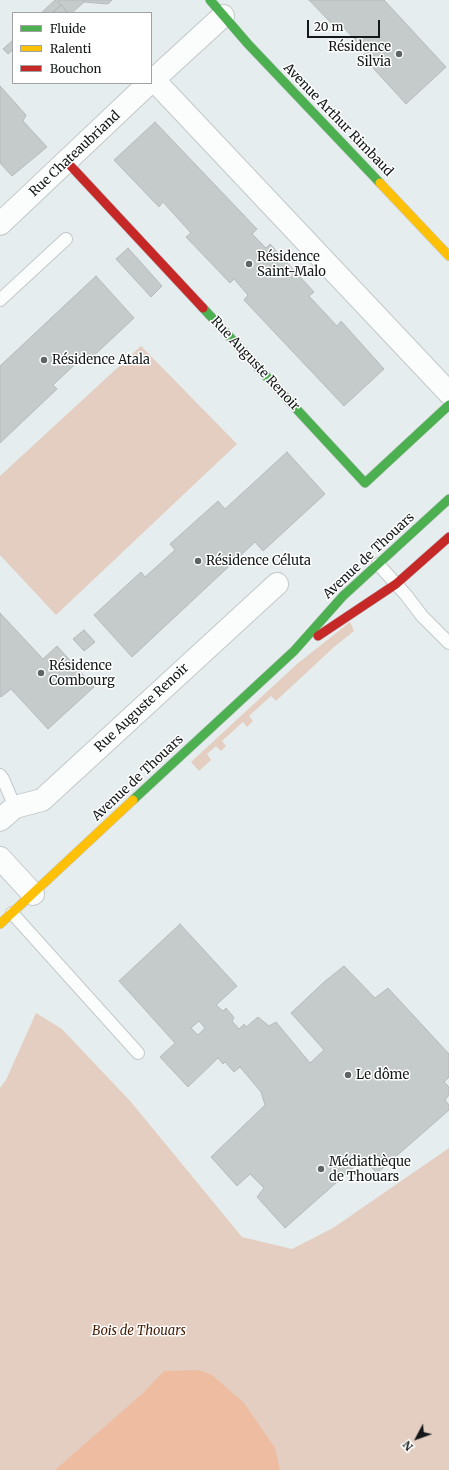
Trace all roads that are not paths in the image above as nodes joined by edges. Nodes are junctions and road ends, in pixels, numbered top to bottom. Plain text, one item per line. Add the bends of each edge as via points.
1 (216, 8) edge
2 (152, 80) edge
3 (152, 82) edge
4 (148, 84) edge
5 (67, 162) junction
6 (0, 224) edge
7 (66, 239) dead end
8 (449, 256) edge
9 (0, 300) edge
10 (449, 392) edge
11 (449, 405) edge
12 (449, 499) edge
13 (449, 537) edge
14 (378, 564) junction
15 (277, 584) dead end
16 (396, 584) junction
17 (449, 643) edge
18 (294, 651) junction
19 (0, 775) edge
20 (7, 814) edge
21 (0, 858) edge
22 (33, 894) junction
23 (12, 913) junction
24 (0, 924) edge
25 (138, 1053) dead end

1 - 2 street, Rue Chateaubriand
1 - 8 street, Avenue Arthur Rimbaud
3 - 10 street
4 - 5 street, Rue Chateaubriand
5 - 6 street, Rue Chateaubriand
5 - 11 street, Rue Auguste Renoir via 365,483
7 - 9 lane
12 - 14 street, Avenue de Thouars
13 - 16 street, Avenue de Thouars
14 - 16 lane
14 - 18 street, Avenue de Thouars via 343,596
15 - 20 street, Rue Auguste Renoir via 42,800
16 - 17 lane via 422,616
16 - 18 street, Avenue de Thouars
18 - 22 street, Avenue de Thouars
19 - 20 lane via 3,779
21 - 22 street
22 - 23 street, Avenue de Thouars
23 - 24 street, Avenue de Thouars
23 - 25 lane

